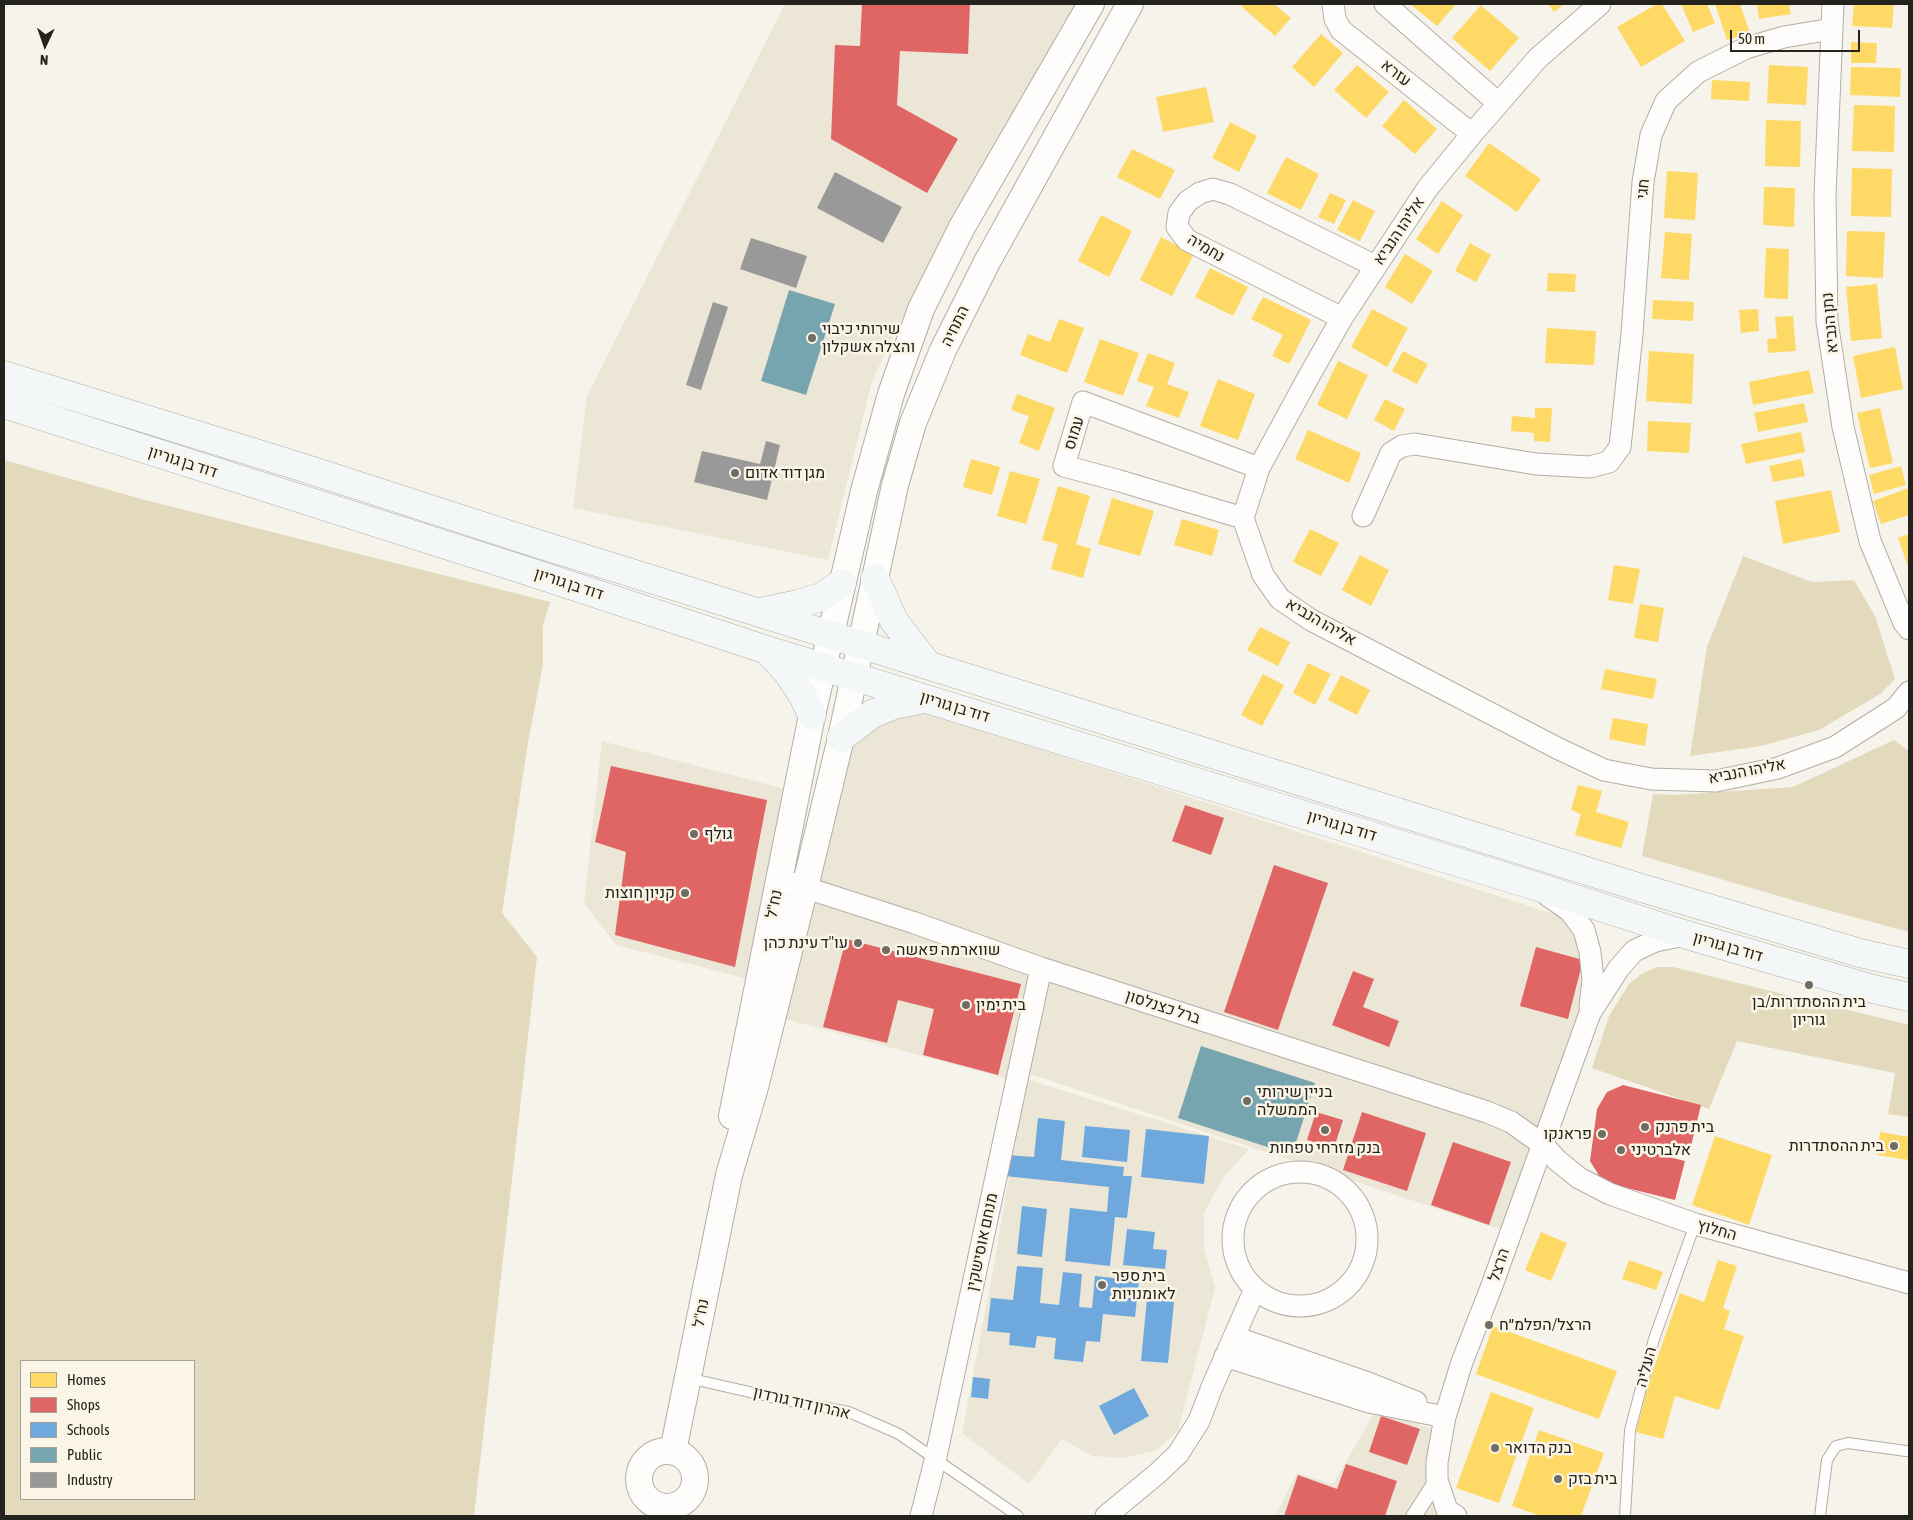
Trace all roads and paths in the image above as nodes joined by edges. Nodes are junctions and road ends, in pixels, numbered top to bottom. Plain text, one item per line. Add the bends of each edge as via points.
1 (1091, 4) edge
2 (1130, 4) edge
3 (1333, 4) edge
4 (1385, 4) edge
5 (1600, 4) edge
6 (1833, 4) edge
7 (1832, 29) junction
8 (1498, 103) junction
9 (1472, 134) junction
10 (1375, 266) junction
11 (1342, 318) junction
12 (4, 376) edge
13 (4, 404) edge
14 (1260, 468) junction
15 (1363, 516) dead end
16 (1243, 518) junction
17 (875, 578) junction
18 (842, 583) junction
19 (757, 612) junction
20 (1909, 629) edge
21 (830, 635) junction
22 (860, 645) junction
23 (767, 650) junction
24 (928, 666) junction
25 (823, 667) junction
26 (853, 676) junction
27 (1909, 692) edge
28 (926, 699) junction
29 (812, 715) junction
30 (840, 738) junction
31 (779, 879) junction
32 (1535, 886) junction
33 (805, 887) junction
34 (1687, 935) junction
35 (1909, 964) edge
36 (1041, 968) junction
37 (1909, 998) edge
38 (1590, 1012) junction
39 (1542, 1144) junction
40 (729, 1175) junction
41 (1695, 1224) junction
42 (1909, 1283) edge
43 (1255, 1289) junction
44 (1234, 1337) junction
45 (1225, 1356) junction
46 (688, 1378) junction
47 (1445, 1417) junction
48 (673, 1451) junction
49 (1906, 1451) dead end
50 (935, 1460) junction
51 (1437, 1480) junction
52 (659, 1511) edge
53 (921, 1516) edge
54 (1018, 1516) edge
55 (1106, 1516) edge
56 (1414, 1516) edge
57 (1456, 1516) edge
58 (1625, 1516) edge
59 (1820, 1516) edge

1 - 18 street via 962,227 921,309 891,394
2 - 17 street, התחיה via 987,262 943,350 914,423 895,485
3 - 9 street, עזרא via 1341,30
4 - 8 street
5 - 8 street, אליהו הנביא via 1538,58
6 - 7 street, נתן הנביא
7 - 15 street, חגי via 1784,37 1746,48 1698,72 1666,101 1651,135 1643,182 1620,447 1609,462 1590,467 1536,464 1414,444 1402,446 1391,453
7 - 20 street, נתן הנביא via 1825,195 1827,321 1842,427 1870,541
8 - 9 street, אליהו הנביא
9 - 10 street, אליהו הנביא via 1427,189
10 - 11 street, אליהו הנביא
10 - 11 street, נחמיה via 1230,194 1213,190 1200,193 1188,200 1179,213 1177,227 1187,240
11 - 14 street, אליהו הנביא
12 - 19 main road, דוד בן גוריון
13 - 23 main road, דוד בן גוריון
14 - 16 street, אליהו הנביא
14 - 16 street, עמוס via 1083,402 1064,466
16 - 27 street, אליהו הנביא via 1263,575 1280,598 1311,620 1604,770 1651,779 1716,781 1778,768 1835,747 1896,708
17 - 22 street, התחיה
17 - 24 main road via 894,621
18 - 19 main road via 821,596 798,604
18 - 21 street
19 - 21 main road, דוד בן גוריון
21 - 22 main road, דוד בן גוריון
21 - 25 street, נח"ל
22 - 24 main road, דוד בן גוריון
22 - 26 street, התחיה
23 - 25 main road, דוד בן גוריון
23 - 29 main road via 788,673
24 - 35 main road, דוד בן גוריון via 1635,886 1860,953
25 - 26 main road, דוד בן גוריון
25 - 29 street, נח"ל
26 - 28 main road, דוד בן גוריון
26 - 30 street, נח"ל
28 - 30 main road via 894,705 872,714
28 - 32 main road, דוד בן גוריון
29 - 31 street, נח"ל
30 - 33 street, נח"ל
31 - 33 street, ברל כצנלסון
31 - 40 street, נח"ל via 732,1108
32 - 34 main road, דוד בן גוריון
32 - 38 street, הרצל via 1570,911 1584,930 1593,980
33 - 36 street, ברל כצנלסון
33 - 40 street, נח"ל via 755,1087
34 - 37 main road, דוד בן גוריון
34 - 38 street, הרצל via 1655,941 1634,951
36 - 39 street, ברל כצנלסון via 1479,1109 1511,1122
36 - 50 street, מנחם אוסישקין
38 - 39 street, הרצל
39 - 41 street, החלוץ via 1579,1178 1602,1190
39 - 47 street, הרצל
40 - 46 street, נח"ל
41 - 42 street, החלוץ
41 - 58 lane, העליה via 1654,1339 1630,1430
43 - 43 street via 1276,1301 1298,1306 1321,1302 1342,1291 1357,1273 1366,1252 1366,1228 1358,1206 1346,1190 1328,1178 1307,1172 1286,1173 1266,1180 1250,1194 1238,1212 1233,1239 1234,1253 1242,1273
43 - 44 street
44 - 45 street
44 - 47 street via 1413,1400
45 - 47 street via 1368,1402
45 - 55 street via 1199,1421 1178,1454
46 - 48 street, נח"ל
46 - 50 lane, אהרון דוד גורדון via 849,1412 899,1434
47 - 51 street, הרצל
48 - 52 street via 665,1450 649,1456 640,1470 640,1488
48 - 52 street via 688,1460 695,1484 686,1500
49 - 59 lane via 1848,1443 1836,1446 1827,1460
50 - 53 street, מנחם אוסישקין
50 - 54 lane, אהרון דוד גורדון
51 - 56 street, הרצל
51 - 57 street via 1447,1510

